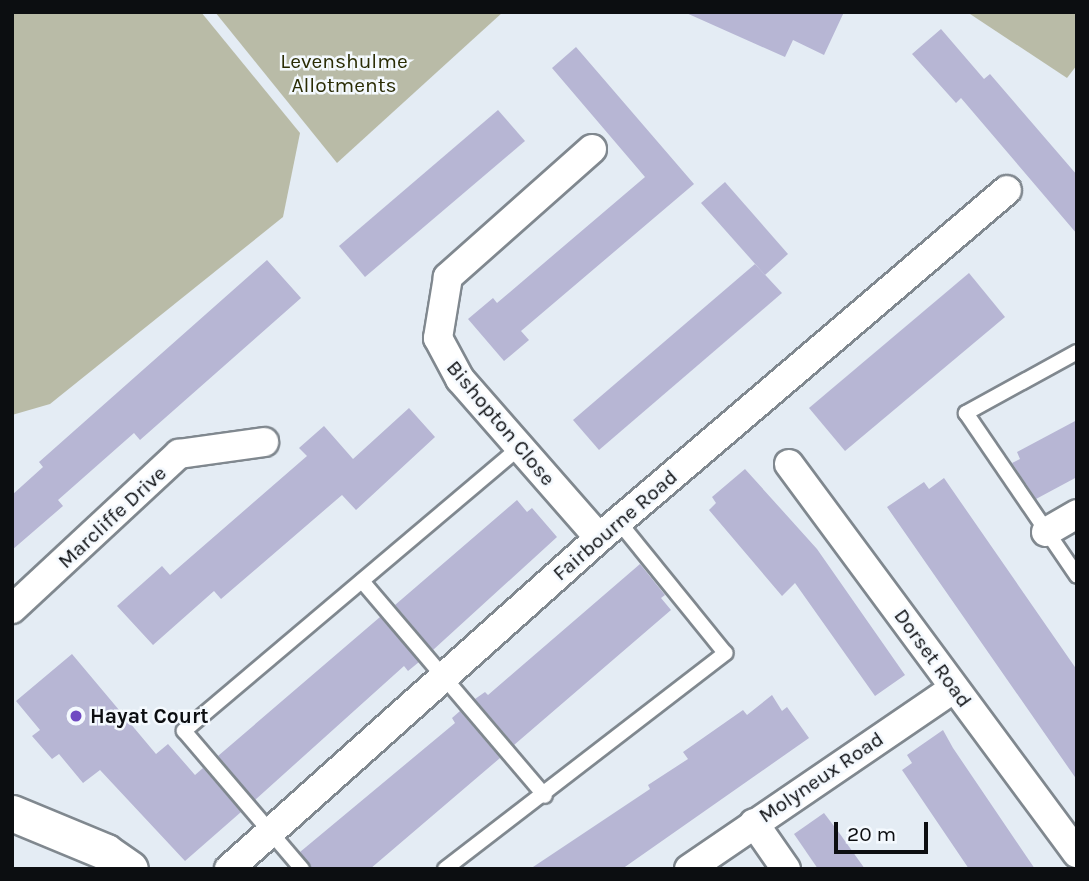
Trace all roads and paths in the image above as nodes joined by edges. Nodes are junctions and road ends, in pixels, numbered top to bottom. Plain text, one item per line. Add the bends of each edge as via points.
1 (592, 149) dead end
2 (1007, 190) dead end
3 (1077, 352) edge
4 (264, 442) dead end
5 (519, 448) junction
6 (789, 464) dead end
7 (1077, 514) edge
8 (608, 530) junction
9 (1046, 532) junction
10 (1077, 576) edge
11 (362, 581) junction
12 (12, 609) edge
13 (444, 677) junction
14 (954, 688) junction
15 (545, 796) junction
16 (12, 813) edge
17 (754, 823) junction
18 (270, 832) junction
19 (1077, 853) edge
20 (130, 869) edge
21 (229, 869) edge
22 (302, 869) edge
23 (445, 869) edge
24 (689, 869) edge
25 (786, 869) edge

1 - 5 street, Bishopton Close via 448,277 438,338 446,358
2 - 8 street, Fairbourne Road
3 - 9 lane via 966,413
4 - 12 street, Marcliffe Drive via 179,454
5 - 8 street, Bishopton Close
5 - 11 lane
6 - 14 street, Dorset Road
7 - 9 street
8 - 13 street, Fairbourne Road
8 - 15 lane via 726,653
9 - 10 lane
11 - 13 lane
11 - 18 lane via 184,731
13 - 15 lane
13 - 18 street, Fairbourne Road
14 - 17 street, Molyneux Road
14 - 19 street, Dorset Road
15 - 23 lane
16 - 20 street via 106,852
17 - 24 street, Molyneux Road
17 - 25 street
18 - 21 street, Fairbourne Road
18 - 22 lane

